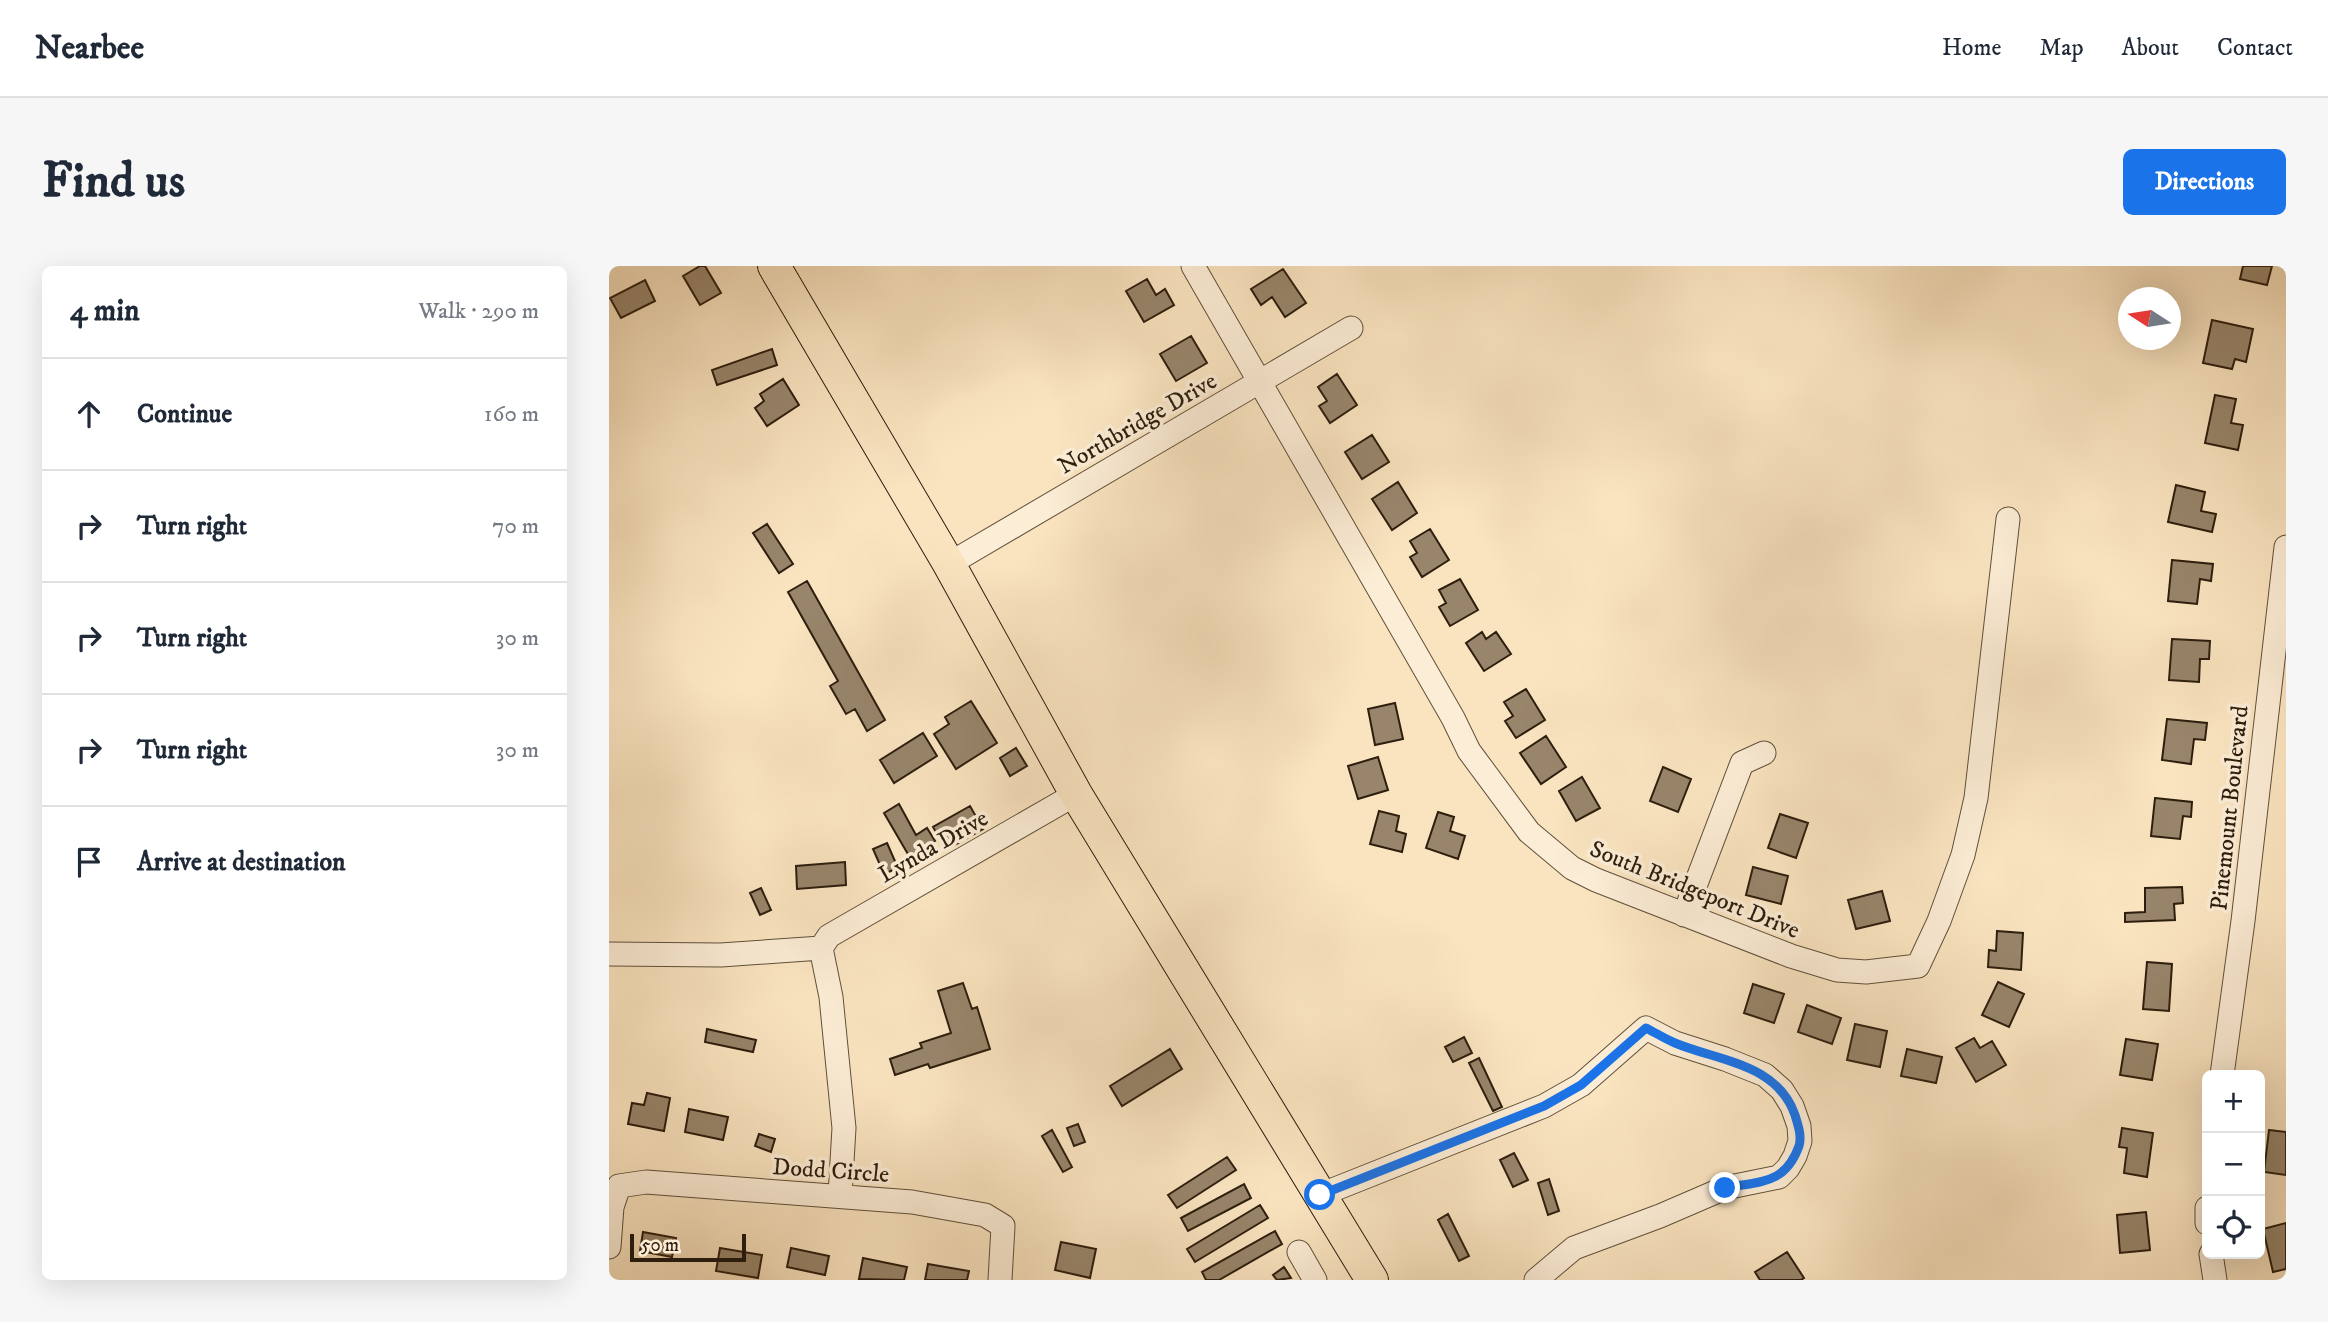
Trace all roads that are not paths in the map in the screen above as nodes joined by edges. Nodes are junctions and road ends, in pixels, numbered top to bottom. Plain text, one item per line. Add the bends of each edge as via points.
1 (775, 266) edge
2 (1192, 266) edge
3 (1351, 328) dead end
4 (1261, 382) junction
5 (2008, 519) dead end
6 (2286, 547) edge
7 (949, 564) junction
8 (1764, 753) dead end
9 (1076, 794) junction
10 (1684, 915) junction
11 (821, 948) junction
12 (609, 954) edge
13 (2223, 1070) edge
14 (840, 1195) junction
15 (1320, 1195) junction
16 (609, 1247) edge
17 (1299, 1252) dead end
18 (2212, 1259) edge
19 (1000, 1280) edge
20 (1315, 1280) edge
21 (1372, 1280) edge
22 (1537, 1280) edge
23 (2215, 1280) edge

1 - 7 highway
2 - 4 street, South Bridgeport Drive
3 - 4 street, Northbridge Drive
4 - 7 street, Northbridge Drive
4 - 10 street, South Bridgeport Drive via 1469,751 1529,832 1572,868
5 - 10 street, South Bridgeport Drive via 1976,798 1963,855 1919,966 1837,970
6 - 13 street, Pinemount Boulevard
7 - 9 highway
8 - 10 street via 1742,763
9 - 11 street, Lynda Drive via 829,936
9 - 15 highway
11 - 12 street via 721,955
11 - 14 street via 831,997 843,1128
14 - 16 street, Dodd Circle via 646,1182 619,1186
14 - 19 street, Dodd Circle via 985,1215 1003,1226
15 - 21 highway
15 - 22 street via 1544,1106 1581,1085 1646,1028 1765,1075 1782,1090 1792,1106 1800,1141 1779,1177 1725,1188 1594,1239 1574,1248
17 - 20 street
18 - 23 street

